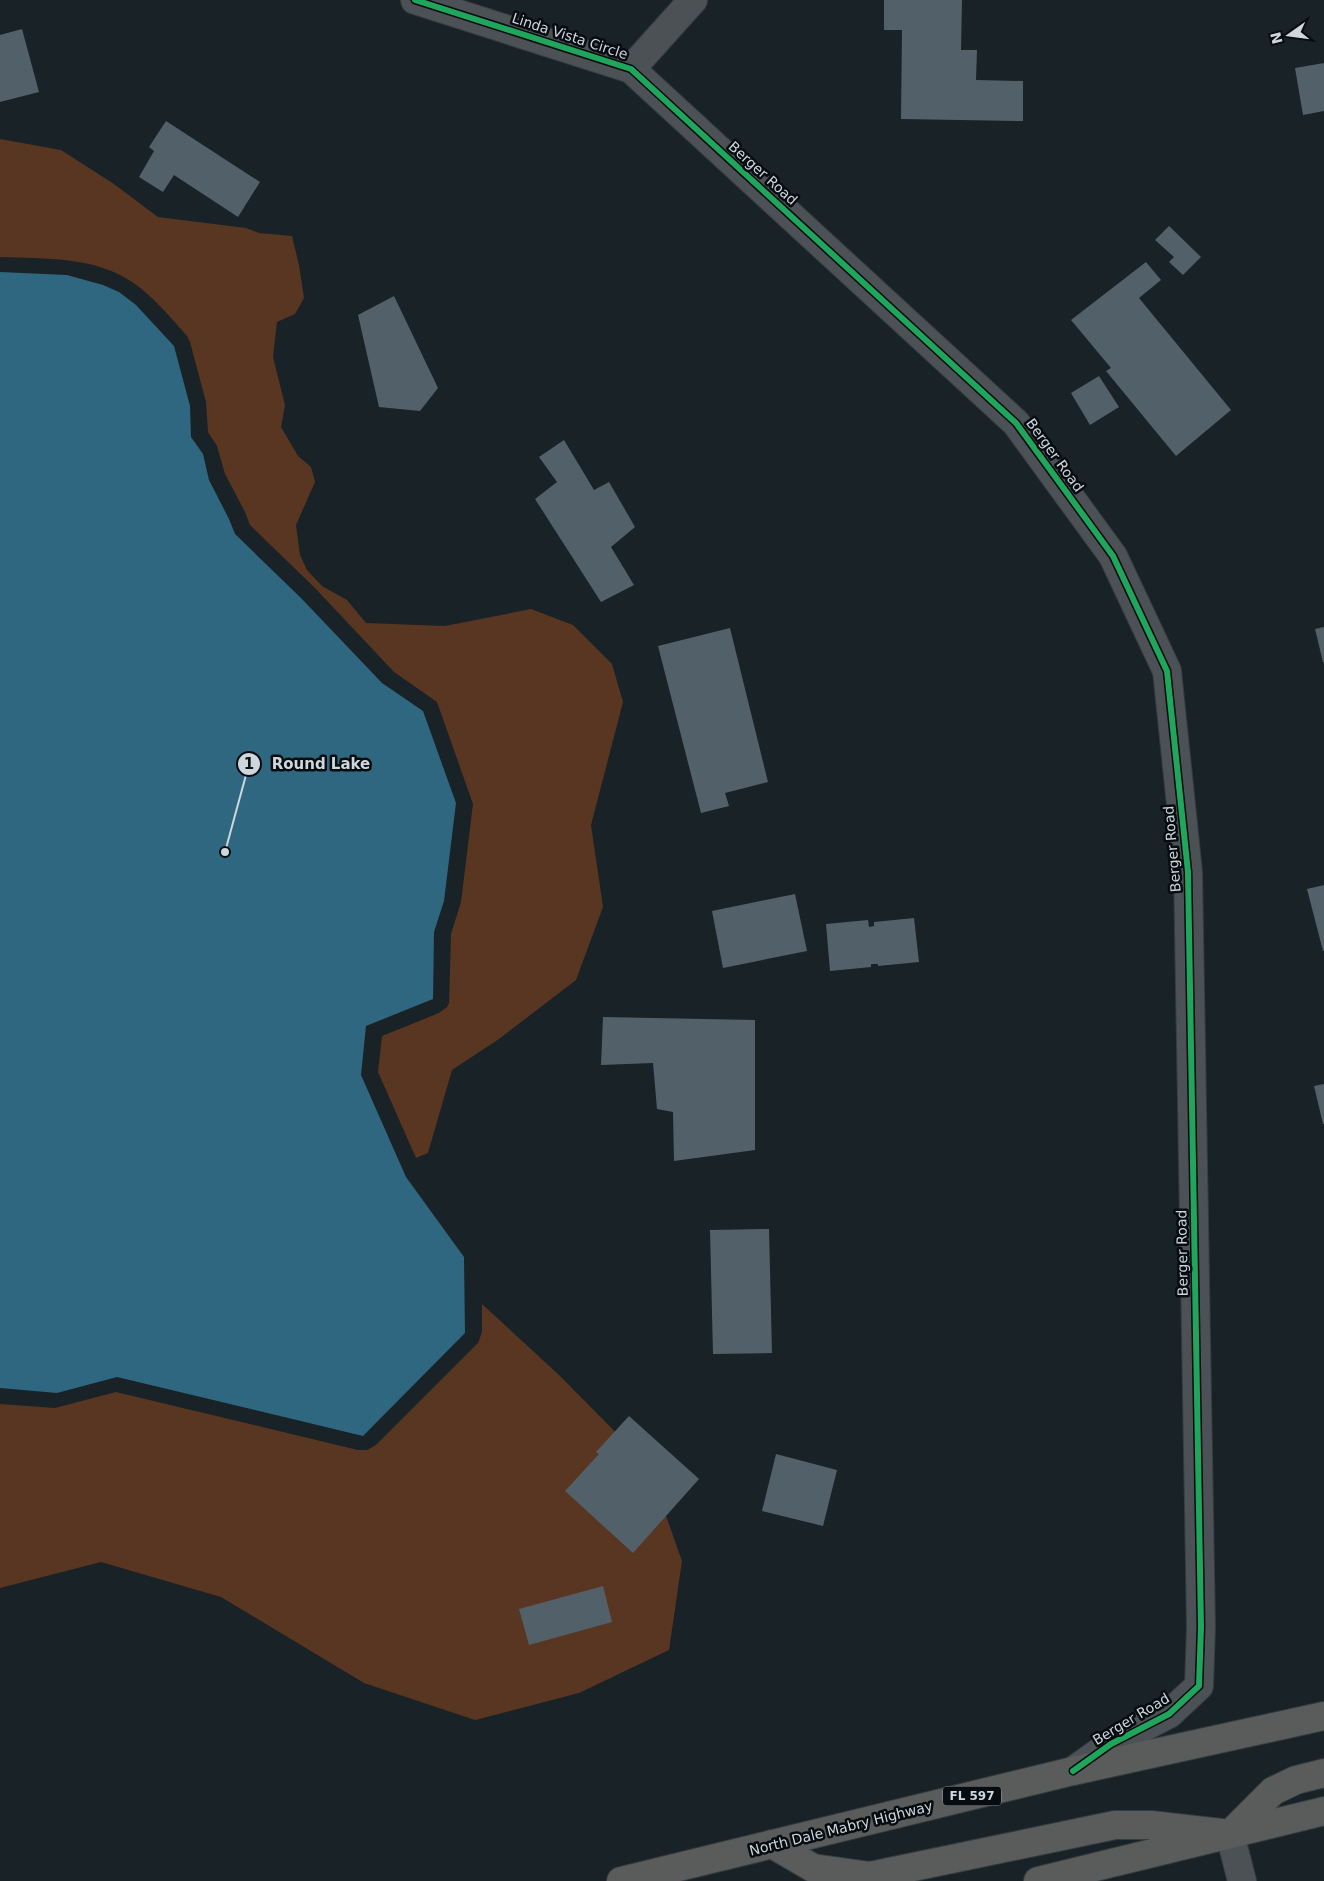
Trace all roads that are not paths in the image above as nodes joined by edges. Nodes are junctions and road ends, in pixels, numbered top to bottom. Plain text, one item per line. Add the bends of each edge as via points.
1 (415, 0) edge
2 (693, 0) edge
3 (631, 69) junction
4 (1324, 1716) edge
5 (1073, 1771) junction
6 (1324, 1773) edge
7 (1324, 1811) edge
8 (1230, 1834) junction
9 (772, 1844) junction
10 (621, 1881) edge
11 (1038, 1881) edge
12 (1242, 1881) edge

1 - 3 street, Linda Vista Circle
2 - 3 street
3 - 5 street, Berger Road via 1016,423 1113,556 1167,671 1188,872 1201,1626 1199,1686 1169,1714 1111,1744
4 - 5 main road, North Dale Mabry Highway / FL 597
5 - 9 main road, North Dale Mabry Highway / FL 597
6 - 8 main road via 1296,1780 1273,1791
7 - 8 main road
8 - 9 main road via 1151,1825 1115,1825 870,1876 813,1868
8 - 11 main road
8 - 12 street
9 - 10 main road, North Dale Mabry Highway / FL 597

